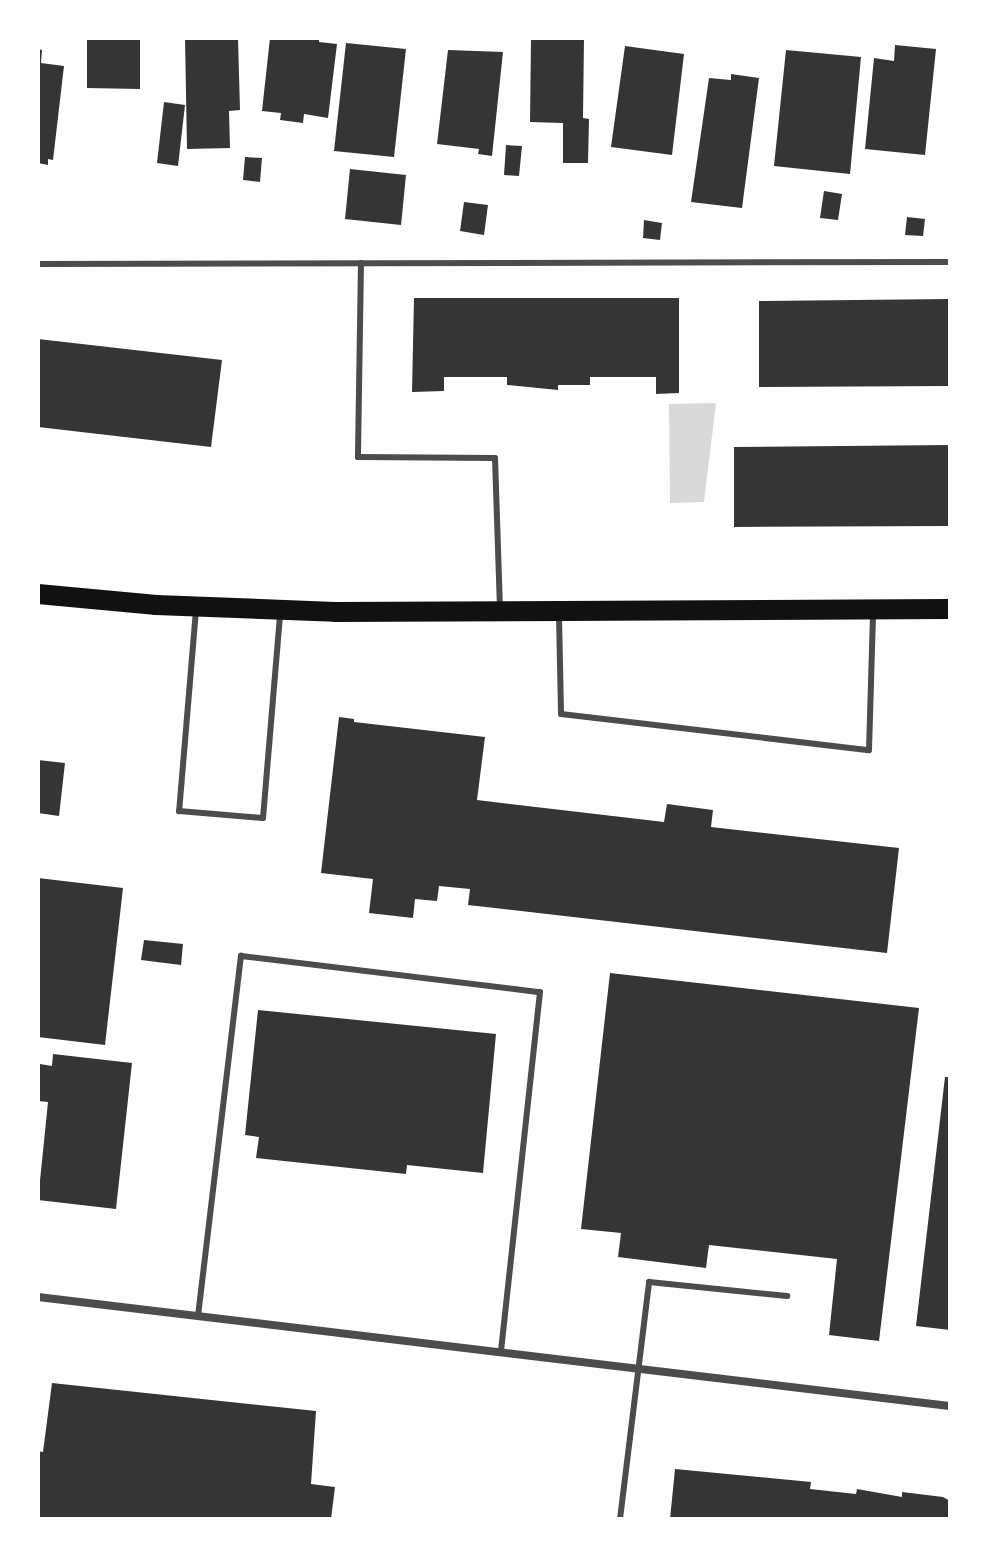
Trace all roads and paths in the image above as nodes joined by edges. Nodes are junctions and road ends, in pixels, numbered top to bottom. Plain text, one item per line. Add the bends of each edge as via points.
1 (950, 262) edge
2 (361, 263) junction
3 (38, 264) edge
4 (38, 594) edge
5 (197, 607) junction
6 (281, 609) junction
7 (873, 609) junction
8 (950, 609) edge
9 (500, 610) junction
10 (559, 611) junction
11 (787, 1296) dead end
12 (38, 1297) edge
13 (198, 1316) junction
14 (501, 1352) junction
15 (637, 1369) junction
16 (950, 1406) edge
17 (620, 1519) edge

1 - 2 lane
2 - 3 lane
2 - 9 lane via 358,457 495,458
4 - 5 main road
5 - 6 main road
5 - 6 lane via 179,811 263,818
6 - 9 main road
7 - 8 main road
7 - 10 main road
7 - 10 lane via 869,750 561,714
9 - 10 main road
11 - 15 lane via 649,1282
12 - 13 street
13 - 14 street
13 - 14 lane via 241,956 540,992
14 - 15 street
15 - 16 street
15 - 17 lane

